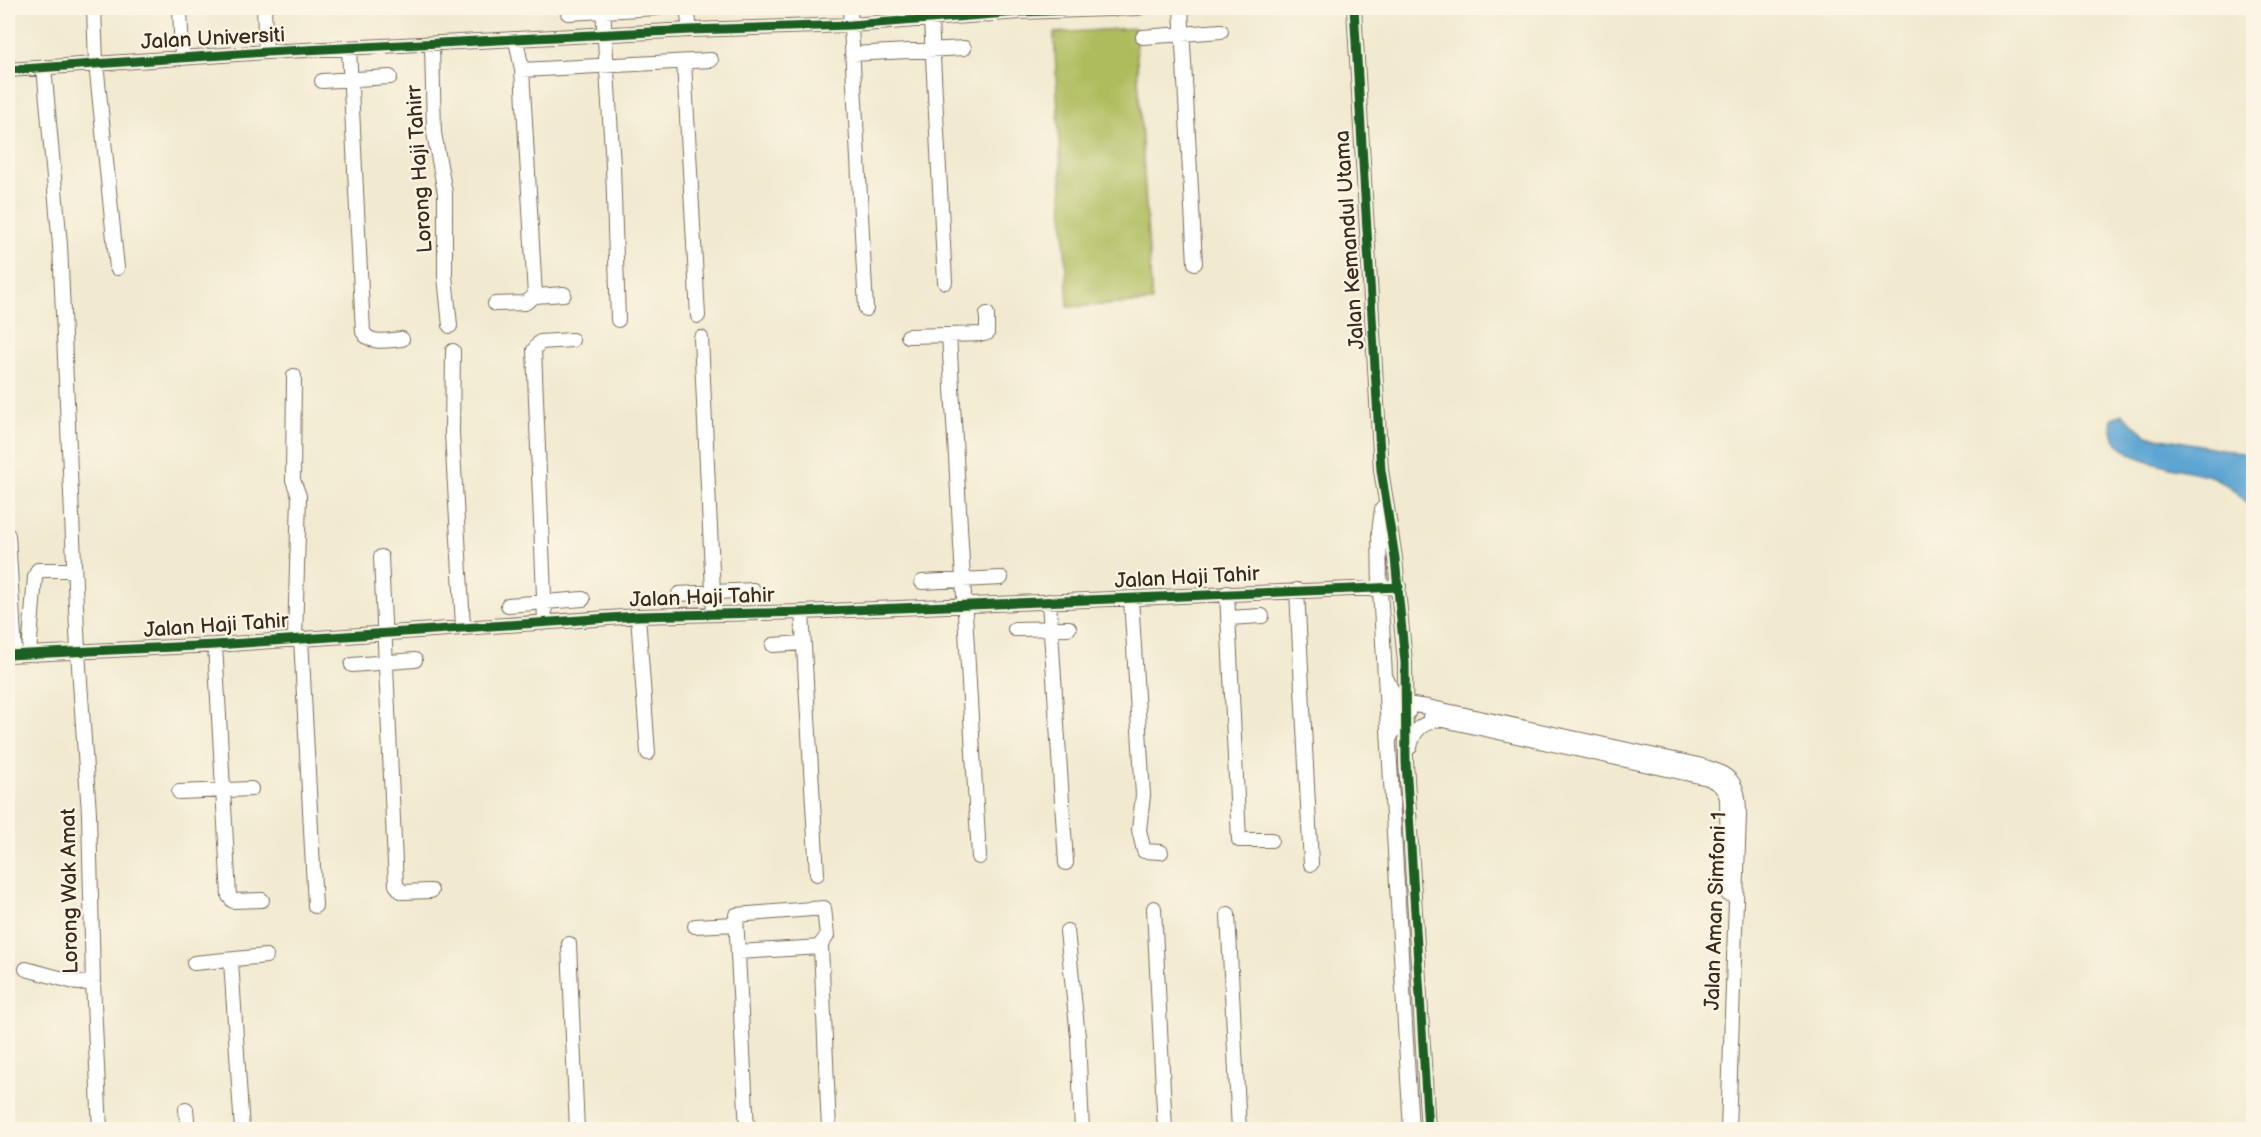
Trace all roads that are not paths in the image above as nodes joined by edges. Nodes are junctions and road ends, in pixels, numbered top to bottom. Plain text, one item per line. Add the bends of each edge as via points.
1 (94, 8) edge
2 (180, 8) edge
3 (264, 8) edge
4 (657, 8) edge
5 (687, 8) edge
6 (850, 8) edge
7 (1103, 8) edge
8 (1139, 8) edge
9 (1181, 8) edge
10 (1353, 8) edge
11 (603, 9) edge
12 (1020, 10) edge
13 (568, 13) dead end
14 (931, 20) junction
15 (850, 25) junction
16 (690, 30) junction
17 (1221, 31) dead end
18 (1183, 34) junction
19 (605, 35) junction
20 (1143, 37) dead end
21 (516, 40) junction
22 (432, 45) junction
23 (349, 48) junction
24 (964, 48) dead end
25 (932, 50) junction
26 (266, 52) junction
27 (852, 54) junction
28 (182, 57) junction
29 (711, 60) dead end
30 (684, 62) junction
31 (96, 63) junction
32 (44, 67) junction
33 (606, 68) junction
34 (8, 70) edge
35 (522, 70) junction
36 (390, 77) dead end
37 (352, 79) junction
38 (322, 81) dead end
39 (1195, 263) dead end
40 (117, 268) dead end
41 (945, 282) dead end
42 (564, 294) dead end
43 (535, 296) junction
44 (495, 304) dead end
45 (866, 309) dead end
46 (987, 314) dead end
47 (698, 316) dead end
48 (618, 320) dead end
49 (450, 327) dead end
50 (949, 335) junction
51 (908, 336) dead end
52 (701, 338) dead end
53 (402, 339) dead end
54 (572, 340) dead end
55 (453, 351) dead end
56 (294, 376) dead end
57 (1383, 495) junction
58 (8, 535) edge
59 (381, 557) dead end
60 (74, 570) junction
61 (1001, 578) dead end
62 (963, 580) junction
63 (922, 582) dead end
64 (1399, 587) junction
65 (1380, 589) junction
66 (753, 590) dead end
67 (1297, 590) junction
68 (712, 592) junction
69 (1227, 593) junction
70 (679, 594) dead end
71 (1131, 598) junction
72 (583, 599) dead end
73 (544, 601) junction
74 (1049, 601) junction
75 (508, 605) dead end
76 (965, 605) junction
77 (802, 612) junction
78 (714, 614) junction
79 (638, 616) junction
80 (1262, 616) dead end
81 (1228, 618) junction
82 (545, 621) junction
83 (463, 626) junction
84 (1069, 628) dead end
85 (1015, 629) dead end
86 (1051, 629) junction
87 (385, 633) junction
88 (298, 638) junction
89 (804, 643) junction
90 (215, 645) junction
91 (773, 645) dead end
92 (78, 652) junction
93 (17, 654) edge
94 (415, 660) dead end
95 (387, 662) junction
96 (1405, 662) junction
97 (352, 665) dead end
98 (1386, 678) junction
99 (1404, 709) junction
100 (1442, 714) junction
101 (1389, 740) junction
102 (648, 753) dead end
103 (1406, 762) junction
104 (225, 789) junction
105 (251, 789) dead end
106 (179, 792) dead end
107 (1270, 840) dead end
108 (1161, 852) dead end
109 (979, 857) dead end
110 (1066, 863) dead end
111 (1311, 864) dead end
112 (817, 874) dead end
113 (431, 891) dead end
114 (262, 900) dead end
115 (315, 906) dead end
116 (1154, 908) dead end
117 (1228, 914) dead end
118 (736, 924) junction
119 (695, 926) dead end
120 (1067, 930) dead end
121 (569, 944) dead end
122 (821, 946) junction
123 (738, 952) junction
124 (266, 956) dead end
125 (231, 961) junction
126 (194, 963) dead end
127 (26, 969) dead end
128 (93, 982) junction
129 (186, 1109) dead end
130 (100, 1130) edge
131 (188, 1130) edge
132 (242, 1130) edge
133 (577, 1130) edge
134 (747, 1130) edge
135 (829, 1130) edge
136 (1082, 1130) edge
137 (1165, 1130) edge
138 (1239, 1130) edge
139 (1411, 1130) edge
140 (1428, 1130) edge
141 (1721, 1130) edge
142 (1728, 1130) edge

1 - 31 street
2 - 28 street
3 - 26 street
4 - 11 street
5 - 16 street
6 - 15 street
7 - 8 street, Jalan Universiti
7 - 12 street, Jalan Universiti
9 - 18 street
10 - 57 street, Jalan Kemandul Utama
11 - 13 street
11 - 19 street
12 - 14 street, Jalan Universiti
14 - 15 street, Jalan Universiti
14 - 25 street
15 - 16 street, Jalan Universiti
15 - 27 street
16 - 19 street, Jalan Universiti
17 - 18 street
18 - 20 street
18 - 39 street
19 - 21 street, Jalan Universiti
19 - 33 street
21 - 22 street, Jalan Universiti
21 - 35 street
22 - 23 street, Jalan Universiti
22 - 49 street, Lorong Haji Tahirr via 434,134 445,193 445,276
23 - 26 street, Jalan Universiti
23 - 37 street
24 - 25 street
25 - 27 street
25 - 41 street
26 - 28 street, Jalan Universiti
27 - 45 street
28 - 31 street, Jalan Universiti
29 - 30 street
30 - 33 street
30 - 47 street
31 - 32 street, Jalan Universiti
31 - 40 street
32 - 34 street, Jalan Universiti
32 - 60 street, Lorong Wak Amat via 60,245
33 - 35 street
33 - 48 street
35 - 43 street
36 - 37 street
37 - 38 street
37 - 53 street via 363,332 375,341
42 - 43 street
43 - 44 street via 525,303
46 - 50 street via 987,333
50 - 51 street
50 - 62 street
52 - 68 street
54 - 73 street via 540,342 534,350
55 - 83 street via 452,433
56 - 88 street via 293,480 299,496
57 - 64 street
57 - 65 street
58 - 93 street
59 - 87 street
60 - 92 street, Lorong Wak Amat
60 - 93 street via 38,570
61 - 62 street
62 - 63 street
62 - 76 street
64 - 65 street, Jalan Haji Tahir
64 - 96 street
65 - 67 street, Jalan Haji Tahir
65 - 98 street
66 - 68 street
67 - 69 street, Jalan Haji Tahir
67 - 111 street
68 - 70 street
68 - 78 street
69 - 71 street, Jalan Haji Tahir
69 - 81 street
71 - 74 street, Jalan Haji Tahir
71 - 108 street via 1143,795 1139,830 1144,851
72 - 73 street
73 - 75 street
73 - 82 street
74 - 76 street, Jalan Haji Tahir
74 - 86 street
76 - 77 street, Jalan Haji Tahir
76 - 109 street
77 - 78 street, Jalan Haji Tahir
77 - 89 street
78 - 79 street, Jalan Haji Tahir
79 - 82 street, Jalan Haji Tahir
79 - 102 street
80 - 81 street
81 - 107 street via 1239,840
82 - 83 street, Jalan Haji Tahir
83 - 87 street, Jalan Haji Tahir
84 - 86 street
85 - 86 street
86 - 110 street
87 - 88 street, Jalan Haji Tahir
87 - 95 street
88 - 90 street, Jalan Haji Tahir
88 - 115 street
89 - 91 street
89 - 112 street
90 - 92 street, Jalan Haji Tahir
90 - 104 street
92 - 93 street, Jalan Haji Tahir
92 - 128 street, Lorong Wak Amat via 89,813
94 - 95 street
95 - 97 street
95 - 113 street via 396,885 402,892
96 - 99 street
96 - 100 street via 1417,696
98 - 99 street
98 - 101 street
99 - 100 street, Jalan Aman Simfoni 1
99 - 101 street
99 - 103 street
100 - 103 street via 1413,734
100 - 141 street, Jalan Aman Simfoni 1 via 1708,778 1725,789 1728,896
100 - 142 street, Jalan Aman Simfoni 1 via 1698,765 1713,769 1737,788
101 - 139 street
103 - 140 street
104 - 105 street
104 - 106 street
104 - 114 street via 229,896 232,901
116 - 137 street
117 - 138 street
118 - 119 street
118 - 122 street via 738,913 824,908 826,936
118 - 123 street
120 - 136 street
121 - 133 street
122 - 123 street
122 - 135 street
123 - 134 street
124 - 125 street
125 - 126 street
125 - 132 street
127 - 128 street via 78,983
128 - 130 street, Lorong Wak Amat
129 - 131 street

